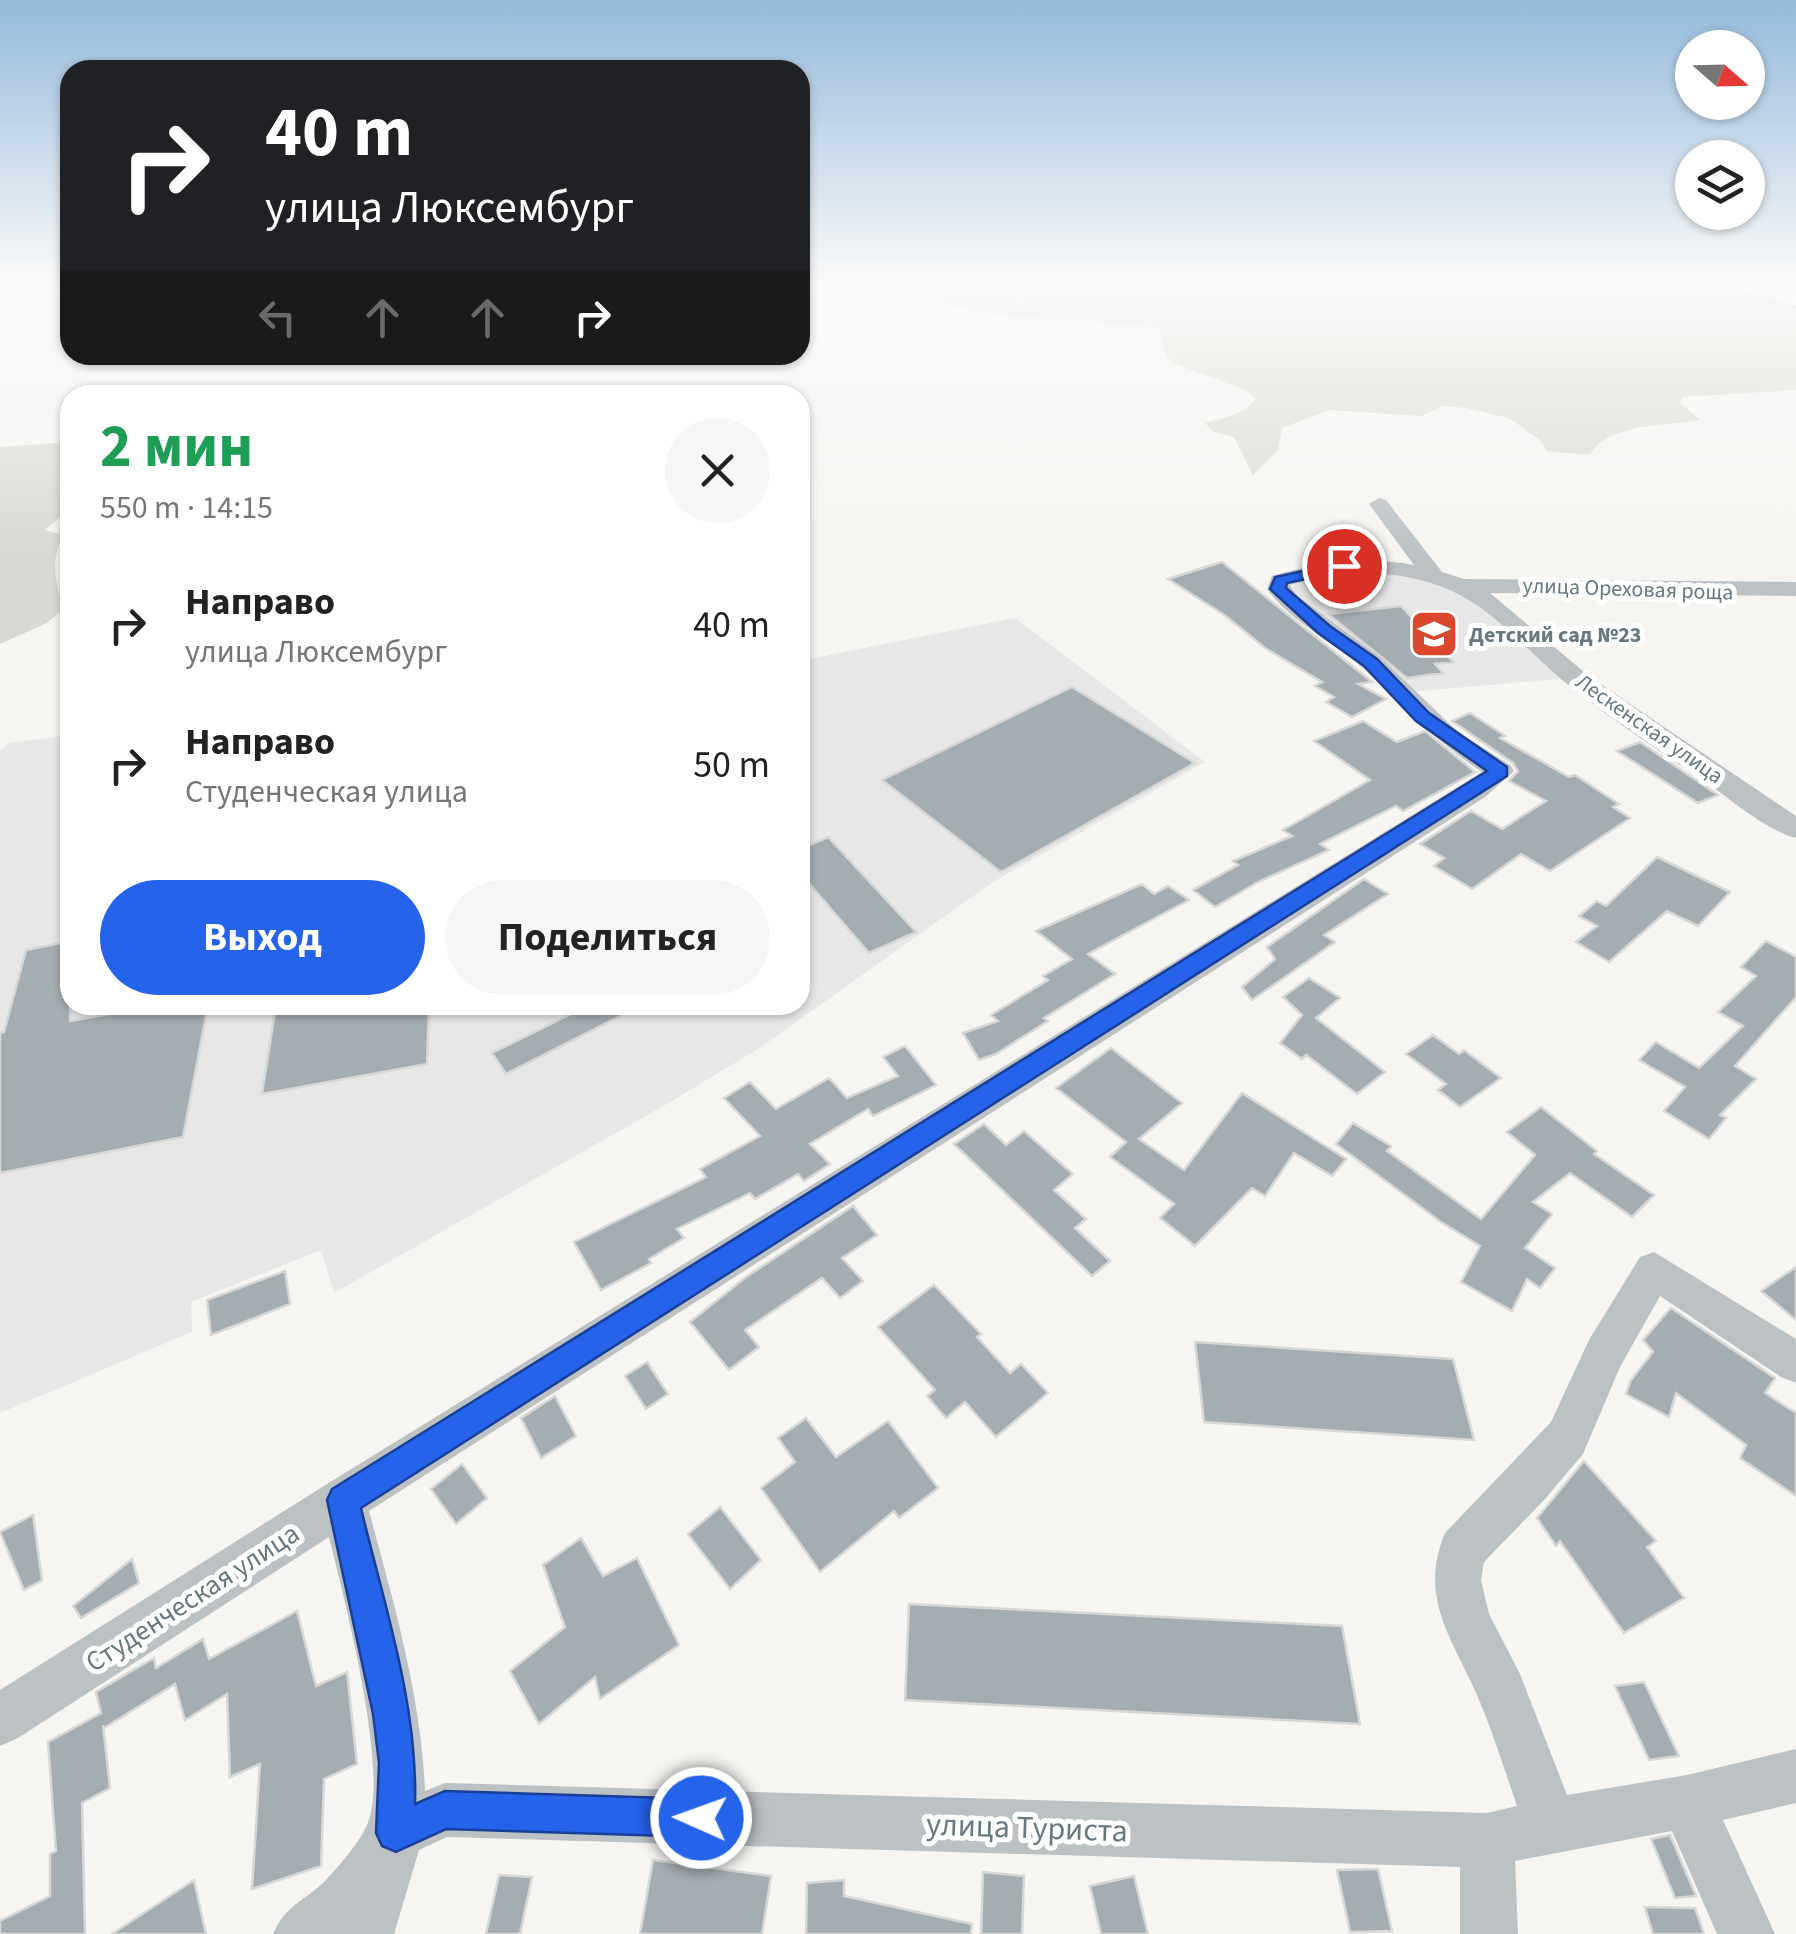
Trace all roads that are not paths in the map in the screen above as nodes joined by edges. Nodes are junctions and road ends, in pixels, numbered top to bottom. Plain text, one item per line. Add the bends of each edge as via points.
1 (1379, 504) dead end
2 (1448, 582) junction
3 (1796, 589) edge
4 (1796, 829) edge
5 (1796, 1363) edge
6 (344, 1500) junction
7 (0, 1720) edge
8 (1796, 1776) edge
9 (1687, 1802) junction
10 (1550, 1825) junction
11 (396, 1833) junction
12 (1486, 1840) junction
13 (302, 1934) edge
14 (364, 1934) edge
15 (1488, 1934) edge
16 (1746, 1934) edge

1 - 2 street
2 - 3 street, улица Ореховая роща
2 - 4 street, Лескенская улица
2 - 6 street, Студенческая улица via 1344,566 1300,573 1280,580 1278,589 1370,662 1423,717 1500,772
5 - 10 street via 1654,1270 1604,1354 1567,1438 1462,1550 1457,1580 1466,1620 1502,1692
6 - 7 street, Студенческая улица
6 - 11 street via 391,1714
8 - 9 street, улица Туриста
9 - 10 street, улица Туриста
9 - 16 street
10 - 12 street, улица Туриста
11 - 12 street, улица Туриста via 445,1810
11 - 13 street, улица Туриста via 345,1901
11 - 14 street
12 - 15 street

